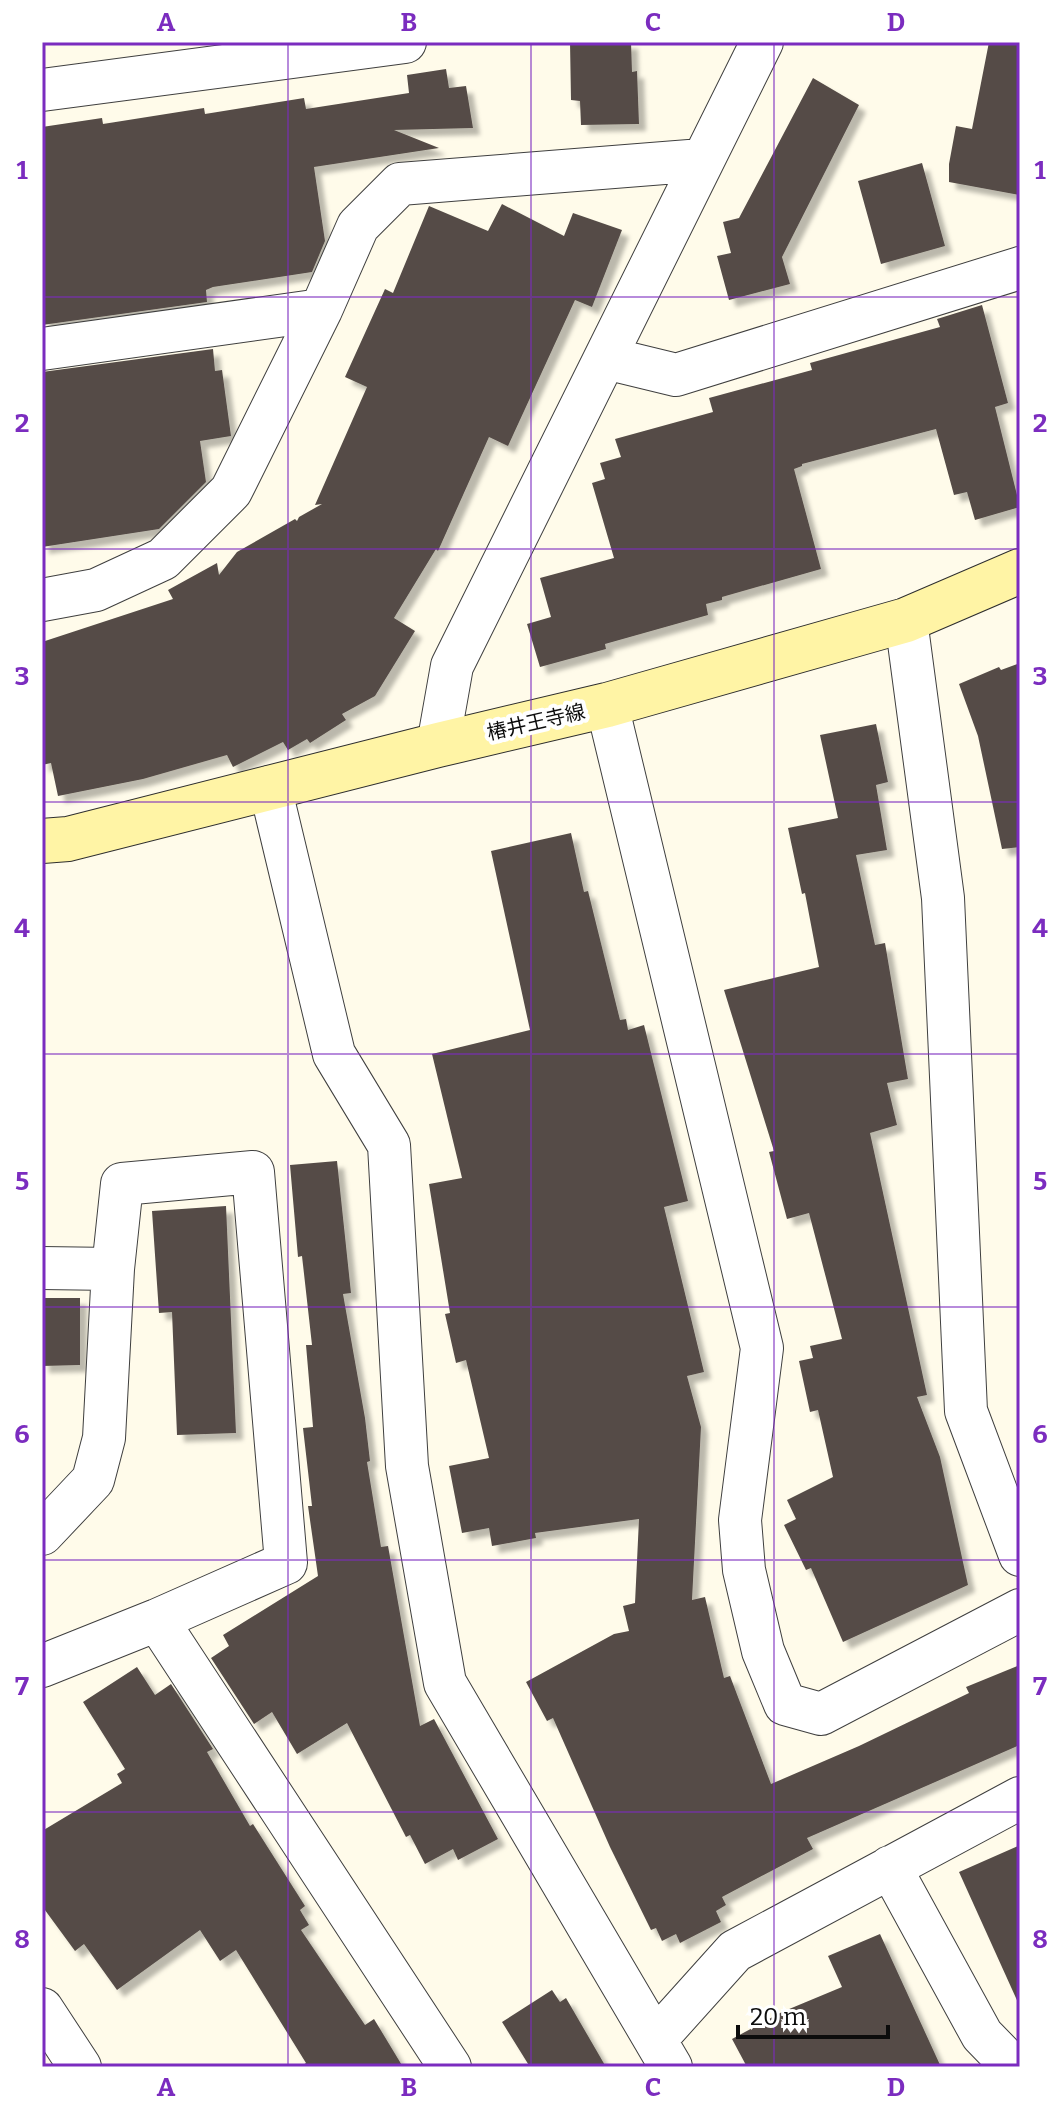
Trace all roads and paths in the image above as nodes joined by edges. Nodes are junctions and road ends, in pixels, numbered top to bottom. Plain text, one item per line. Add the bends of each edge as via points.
1 (405, 42) edge
2 (762, 42) edge
3 (42, 90) edge
4 (702, 160) junction
5 (1020, 268) edge
6 (321, 310) junction
7 (42, 349) edge
8 (606, 358) junction
9 (1020, 571) edge
10 (42, 600) edge
11 (906, 620) junction
12 (607, 705) junction
13 (438, 745) junction
14 (270, 787) junction
15 (42, 841) edge
16 (42, 1268) edge
17 (113, 1269) junction
18 (42, 1534) edge
19 (1020, 1555) edge
20 (1020, 1610) edge
21 (157, 1620) junction
22 (42, 1666) edge
23 (1020, 1798) edge
24 (890, 1867) junction
25 (42, 2009) edge
26 (663, 2054) edge
27 (80, 2067) edge
28 (450, 2067) edge
29 (1013, 2067) edge

1 - 3 street
2 - 4 street
4 - 6 street via 400,184 358,226
4 - 8 street
5 - 8 street via 676,375
6 - 7 street
6 - 10 street via 231,491 163,559 96,590
8 - 13 street via 452,666
9 - 11 main road, 椿井王寺線
11 - 12 main road, 椿井王寺線
11 - 19 street via 943,898 966,1411
12 - 13 main road, 椿井王寺線
12 - 20 street via 762,1348 740,1520 744,1570 763,1651 785,1704 821,1714
13 - 14 main road, 椿井王寺線
14 - 15 main road, 椿井王寺線 via 68,839
14 - 26 street via 334,1054 389,1145 407,1466 445,1683
16 - 17 street
17 - 18 street via 104,1438 93,1480
17 - 21 street via 122,1184 253,1172 286,1563
21 - 22 street
21 - 28 street
23 - 24 street
24 - 26 street via 735,1951
24 - 29 street via 982,2035
25 - 27 street

